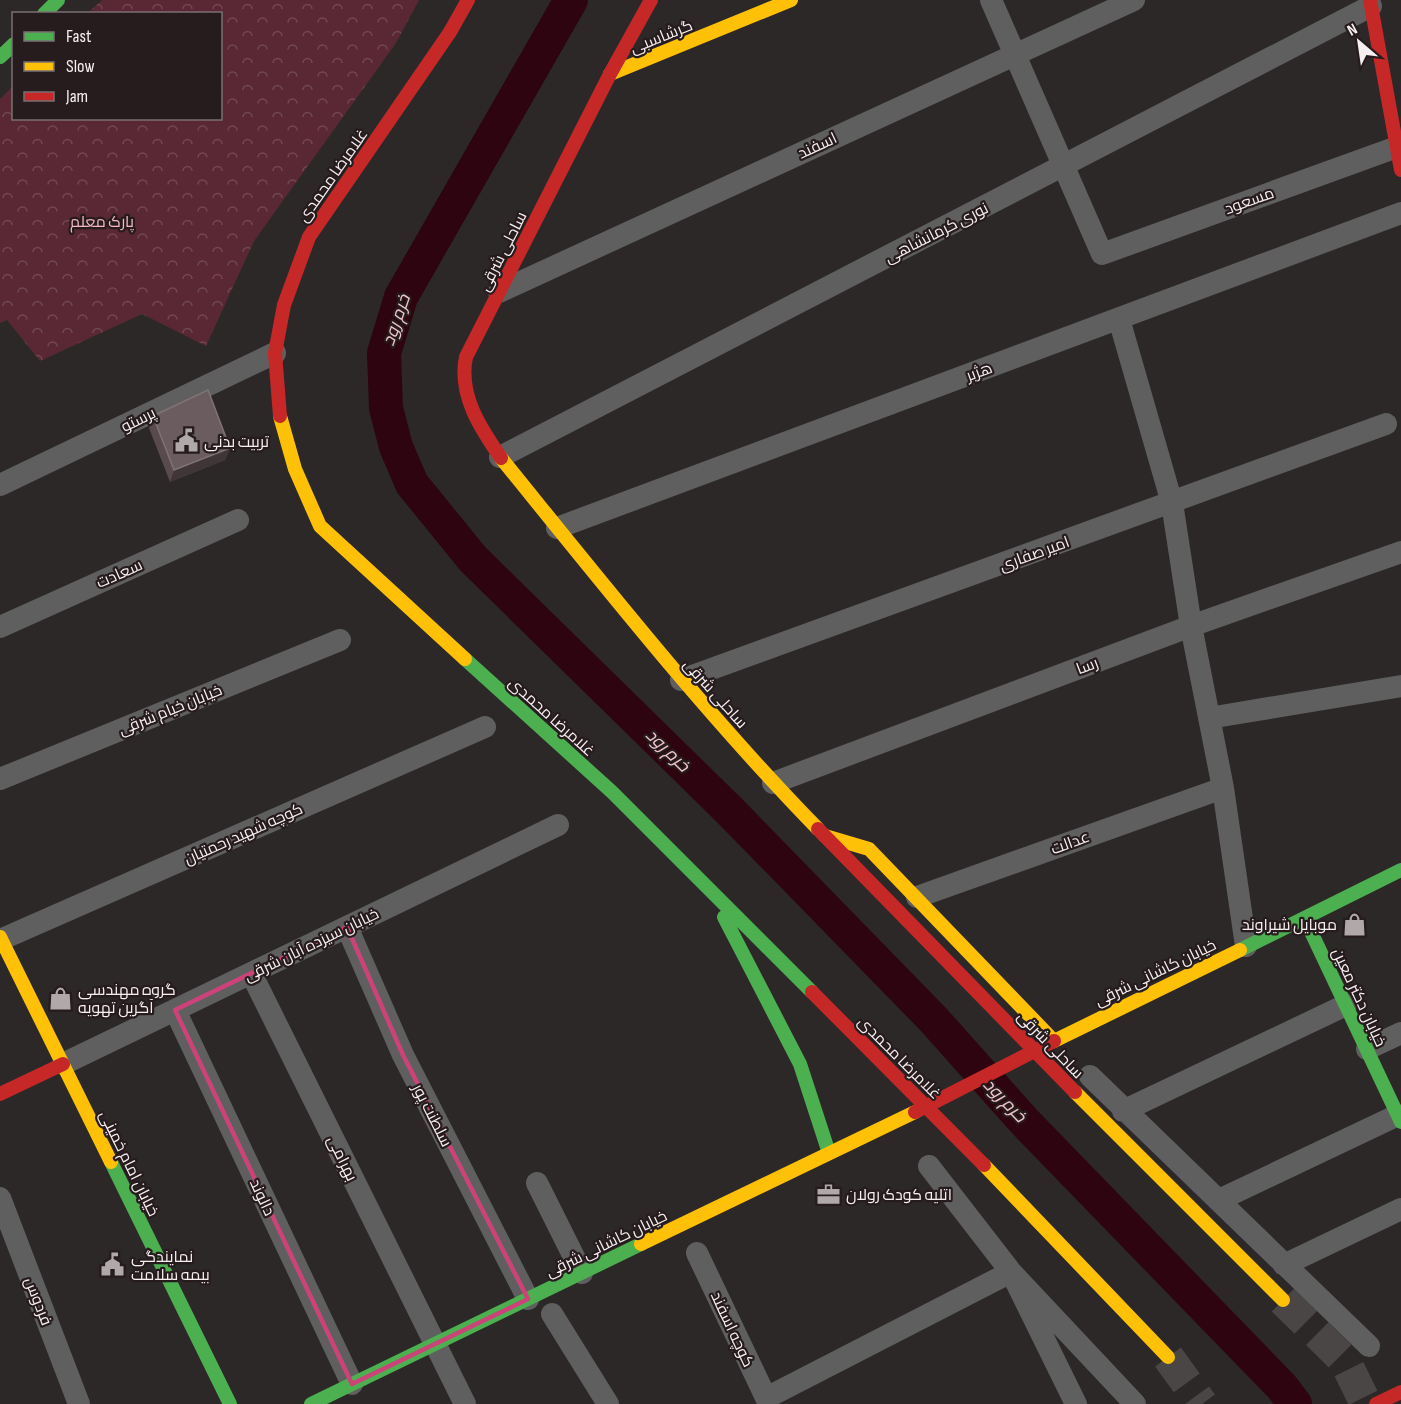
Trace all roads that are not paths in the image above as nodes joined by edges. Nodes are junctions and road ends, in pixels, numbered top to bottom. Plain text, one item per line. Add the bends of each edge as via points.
1 (58, 0) edge
2 (468, 0) edge
3 (651, 0) edge
4 (791, 0) edge
5 (991, 0) edge
6 (1134, 0) edge
7 (1371, 3) edge
8 (46, 12) edge
9 (12, 46) edge
10 (1015, 56) junction
11 (0, 57) edge
12 (610, 74) junction
13 (1397, 147) junction
14 (1063, 166) junction
15 (1401, 170) edge
16 (1401, 213) edge
17 (500, 292) junction
18 (1119, 319) junction
19 (275, 353) junction
20 (1386, 424) dead end
21 (500, 457) junction
22 (0, 485) edge
23 (1172, 503) junction
24 (238, 520) dead end
25 (557, 528) junction
26 (1401, 552) edge
27 (1191, 626) junction
28 (0, 627) edge
29 (340, 640) dead end
30 (681, 680) junction
31 (1401, 686) edge
32 (1209, 718) junction
33 (485, 727) dead end
34 (0, 779) edge
35 (773, 783) junction
36 (1222, 788) junction
37 (558, 825) dead end
38 (824, 836) junction
39 (1401, 870) edge
40 (712, 892) junction
41 (917, 897) junction
42 (1305, 919) junction
43 (346, 927) junction
44 (0, 939) edge
45 (1246, 946) junction
46 (251, 973) junction
47 (1346, 1005) junction
48 (175, 1010) junction
49 (1401, 1033) edge
50 (1054, 1041) junction
51 (1367, 1048) junction
52 (63, 1064) junction
53 (1090, 1076) dead end
54 (0, 1094) edge
55 (1123, 1111) junction
56 (1400, 1118) edge
57 (829, 1153) junction
58 (929, 1166) dead end
59 (537, 1183) dead end
60 (0, 1198) edge
61 (1219, 1200) junction
62 (1401, 1209) edge
63 (697, 1253) dead end
64 (1284, 1265) junction
65 (1011, 1272) junction
66 (582, 1273) junction
67 (528, 1299) junction
68 (1283, 1300) tunnel mouth
69 (552, 1314) dead end
70 (435, 1343) junction
71 (1369, 1346) dead end
72 (1168, 1357) tunnel mouth
73 (352, 1384) junction
74 (1401, 1392) edge
75 (767, 1401) edge
76 (1072, 1403) edge
77 (78, 1404) edge
78 (230, 1404) edge
79 (311, 1404) edge
80 (465, 1404) edge
81 (608, 1404) edge
82 (1135, 1404) edge
83 (1376, 1404) edge

1 - 8 main road
2 - 19 main road, غلامرضا محمدی via 309,237 284,305
3 - 12 main road, ساحلی شرقی
4 - 12 main road, گرشاسبی
5 - 10 street
6 - 10 street, اسفند
7 - 13 main road
7 - 14 street, نوری کرمانشاهی
9 - 11 main road
10 - 14 street
10 - 17 street, اسفند
12 - 17 main road, ساحلی شرقی
13 - 14 street, مسعود via 1102,254
13 - 15 main road
14 - 21 street, نوری کرمانشاهی
16 - 18 street, هژبر
17 - 21 main road, ساحلی شرقی via 465,362 465,391
18 - 23 street
18 - 25 street, هژبر
19 - 22 street, پرستو
19 - 40 main road, غلامرضا محمدی via 278,408 296,469 320,526 612,792
20 - 23 street, امیر صفاری
21 - 25 main road, ساحلی شرقی
23 - 27 street
23 - 30 street, امیر صفاری
24 - 28 street, سعادت
25 - 30 main road, ساحلی شرقی
26 - 27 street, رسا
27 - 32 street
27 - 35 street, رسا
29 - 34 street, خیابان خیام شرقی
30 - 35 main road, ساحلی شرقی
31 - 32 street
32 - 36 street
33 - 44 street, کوچه شهید رحمتیان
35 - 38 main road, ساحلی شرقی
36 - 41 street, عدالت
36 - 45 street
37 - 43 street, خیابان سیزده آبان شرقی
38 - 41 main road via 868,849
38 - 68 main road, ساحلی شرقی
39 - 42 main road, خیابان کاشانی شرقی
40 - 57 main road via 800,1065
40 - 72 main road, غلامرضا محمدی via 966,1146
41 - 50 main road
42 - 45 main road, خیابان کاشانی شرقی
42 - 47 main road, خیابان دکتر معین
43 - 46 street, خیابان سیزده آبان شرقی
43 - 67 street, سلطنت پور via 403,1055
44 - 52 main road, خیابان امام خمینی
45 - 50 main road, خیابان کاشانی شرقی
46 - 48 street, خیابان سیزده آبان شرقی
46 - 70 street, بهرامی
47 - 51 main road, خیابان دکتر معین
47 - 55 street
48 - 52 street, خیابان سیزده آبان شرقی
48 - 73 street, دالوند
49 - 51 street
50 - 57 main road, خیابان کاشانی شرقی, bridge
51 - 56 main road, خیابان دکتر معین
52 - 54 main road
52 - 78 main road, خیابان امام خمینی
53 - 55 street
55 - 61 street
56 - 61 street
57 - 66 main road, خیابان کاشانی شرقی
58 - 65 street
59 - 66 street
60 - 77 street, فردوس
61 - 64 street
62 - 64 street
63 - 75 street, کوچه اسفند
64 - 71 street
65 - 75 street
65 - 76 street
65 - 82 street
66 - 67 main road, خیابان کاشانی شرقی
67 - 70 main road, خیابان کاشانی شرقی
69 - 81 street
70 - 73 main road, خیابان کاشانی شرقی
70 - 80 street, بهرامی
73 - 79 main road, خیابان کاشانی شرقی
74 - 83 main road

